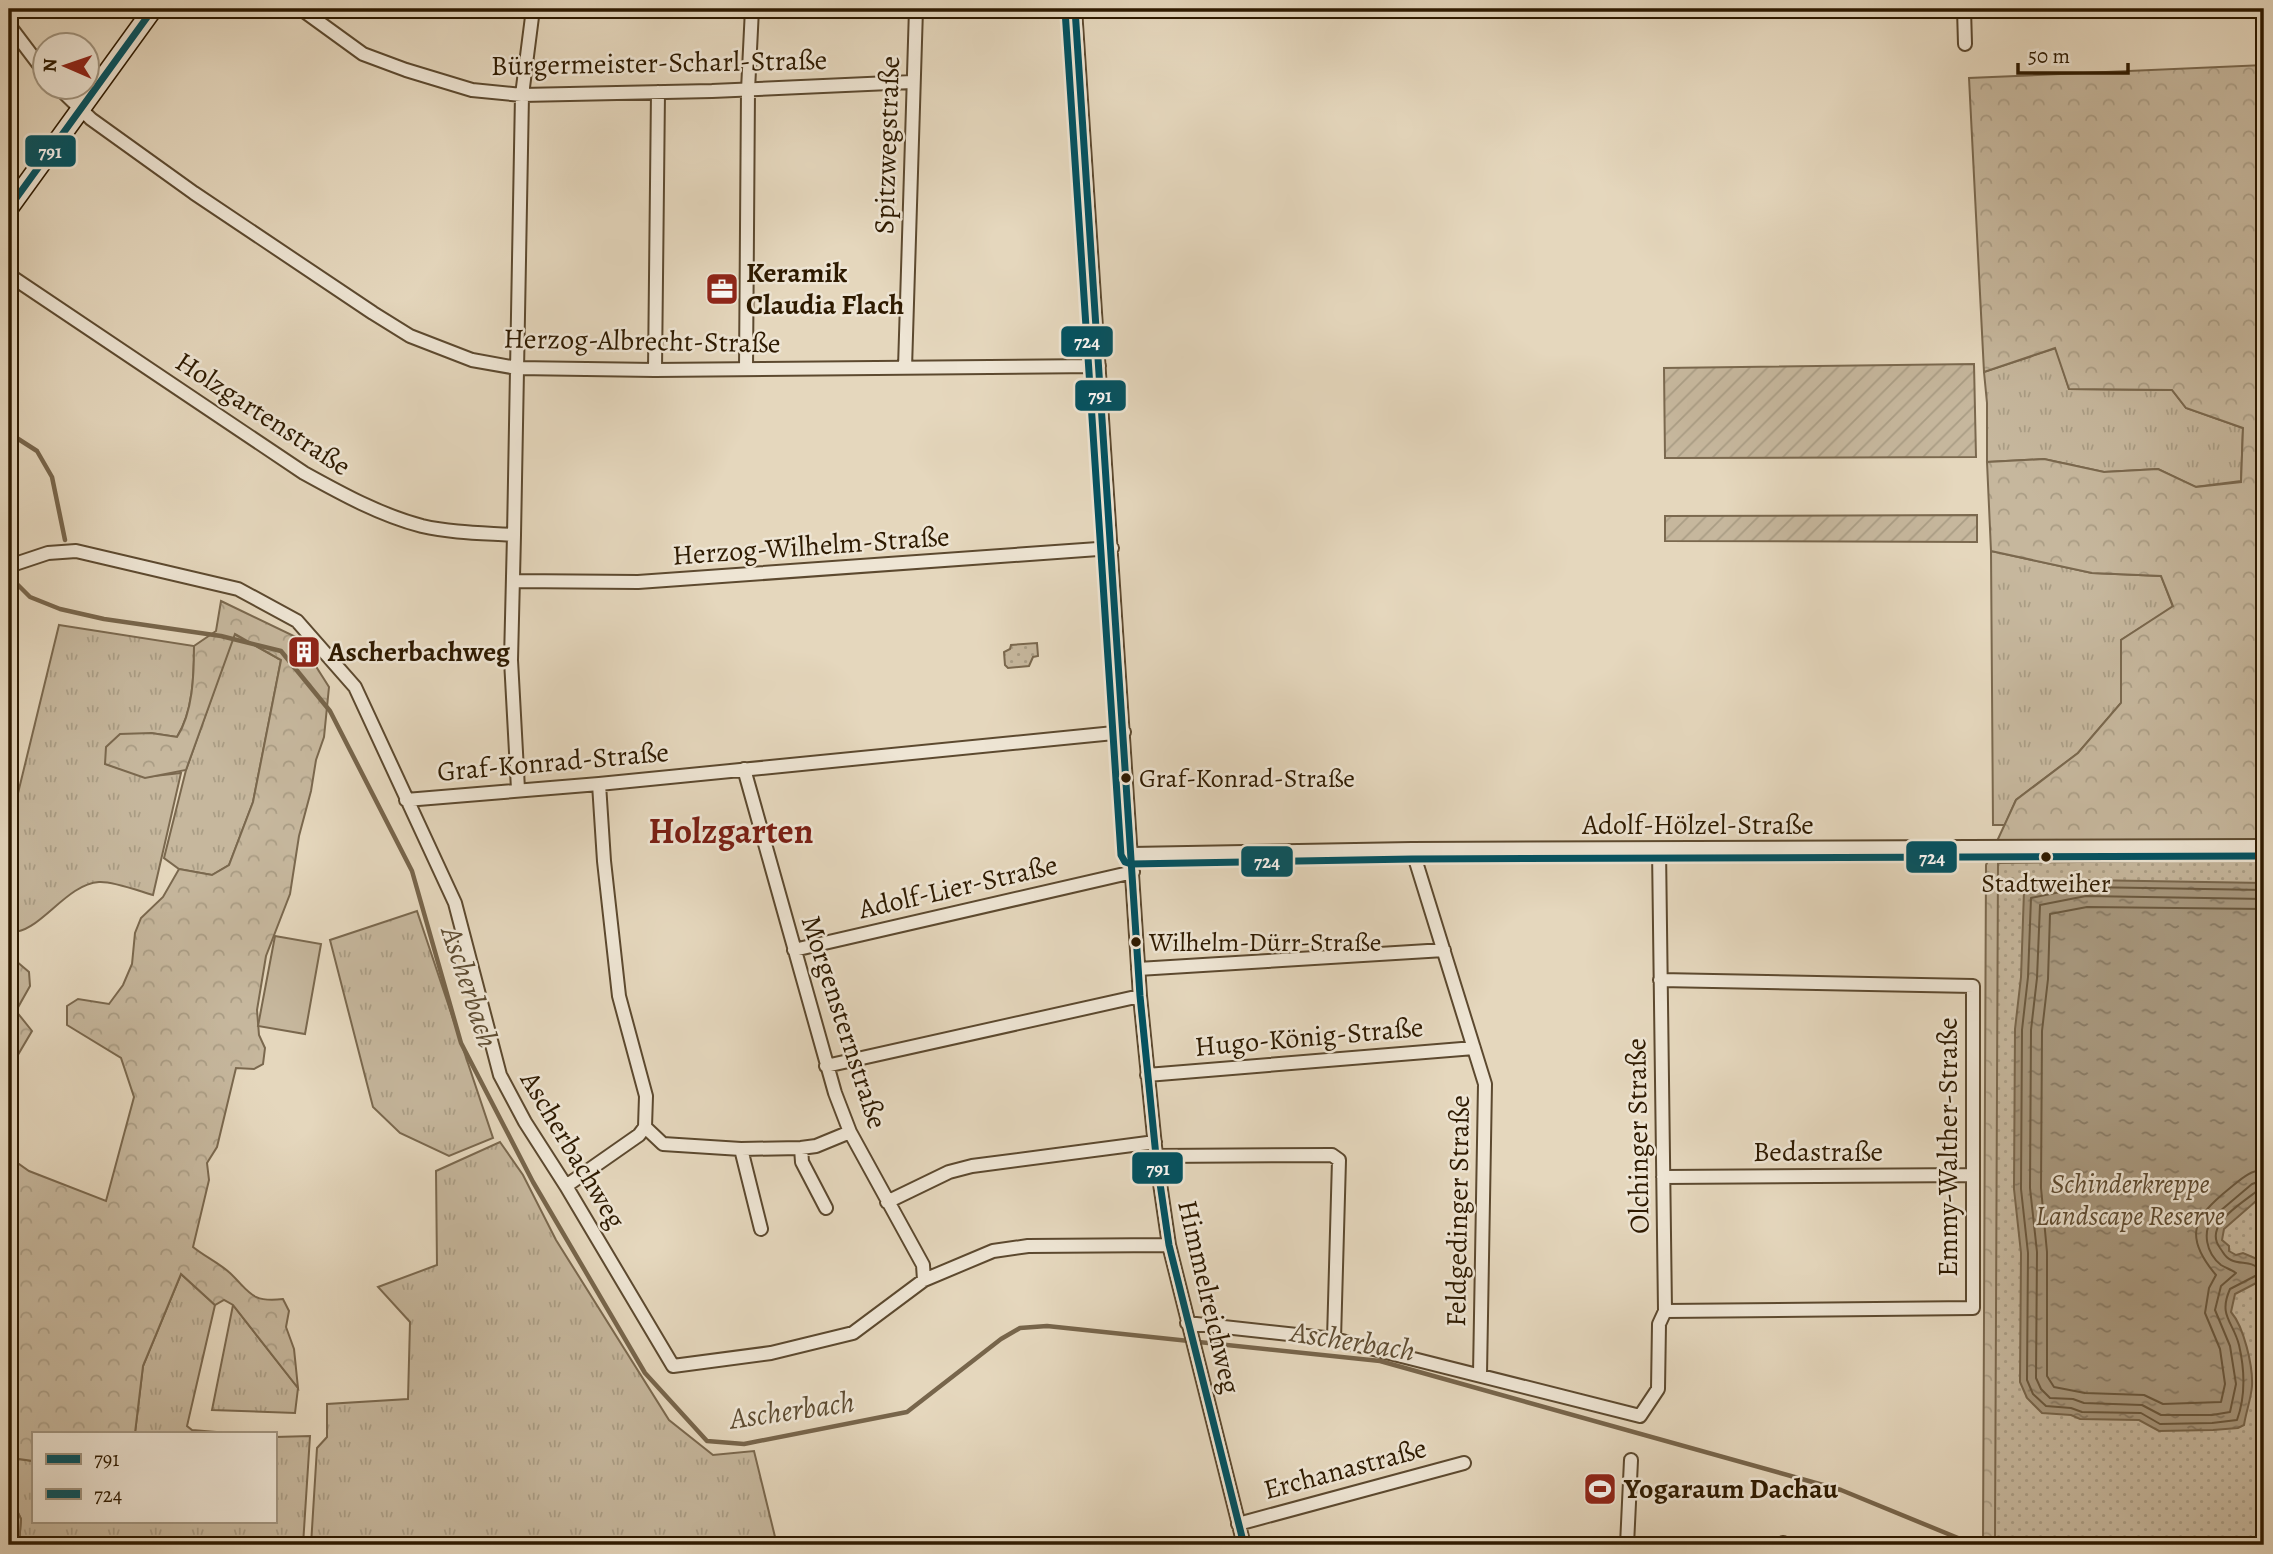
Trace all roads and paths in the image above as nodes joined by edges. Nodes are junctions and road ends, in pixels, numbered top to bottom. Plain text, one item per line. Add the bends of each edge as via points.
1 (153, 9) edge
2 (301, 9) edge
3 (533, 9) edge
4 (752, 9) edge
5 (916, 9) edge
6 (1075, 9) edge
7 (1964, 9) edge
8 (9, 25) edge
9 (1965, 44) dead end
10 (32, 55) edge
11 (912, 82) junction
12 (748, 90) junction
13 (657, 92) junction
14 (522, 95) junction
15 (73, 102) edge
16 (80, 109) junction
17 (9, 208) edge
18 (9, 275) edge
19 (1099, 366) junction
20 (517, 368) junction
21 (905, 368) junction
22 (746, 369) junction
23 (655, 370) junction
24 (514, 535) junction
25 (1112, 548) junction
26 (10, 566) edge
27 (513, 581) junction
28 (1124, 732) junction
29 (744, 769) junction
30 (599, 783) junction
31 (519, 789) junction
32 (406, 800) junction
33 (2264, 846) edge
34 (1412, 849) junction
35 (1659, 849) junction
36 (1131, 854) junction
37 (1133, 872) junction
38 (794, 950) junction
39 (1444, 950) junction
40 (1139, 969) junction
41 (1661, 980) junction
42 (1140, 996) junction
43 (1474, 1048) junction
44 (826, 1066) junction
45 (1147, 1075) junction
46 (645, 1127) junction
47 (850, 1132) junction
48 (1155, 1142) junction
49 (801, 1148) junction
50 (741, 1149) junction
51 (1156, 1156) junction
52 (1973, 1175) junction
53 (1663, 1177) junction
54 (566, 1186) junction
55 (887, 1202) junction
56 (826, 1208) dead end
57 (761, 1229) dead end
58 (1169, 1245) junction
59 (924, 1280) junction
60 (1665, 1311) junction
61 (1188, 1328) junction
62 (1334, 1339) junction
63 (1480, 1374) junction
64 (1631, 1460) dead end
65 (1464, 1463) dead end
66 (1238, 1524) junction
67 (1244, 1545) edge
68 (1627, 1545) edge

1 - 16 street
2 - 14 street, Bürgermeister-Scharl-Straße via 363,54 464,88
3 - 14 street
4 - 12 street
5 - 11 street, Spitzwegstraße
6 - 19 street, Himmelreichweg
7 - 9 street
8 - 10 street
11 - 12 street, Bürgermeister-Scharl-Straße
11 - 21 street, Spitzwegstraße
12 - 13 street, Bürgermeister-Scharl-Straße
12 - 22 street
13 - 14 street, Bürgermeister-Scharl-Straße
13 - 23 street
14 - 20 street
15 - 16 street, Herzog-Albrecht-Straße
16 - 17 street
16 - 20 street, Herzog-Albrecht-Straße via 194,193 410,336 466,358
18 - 24 street, Holzgartenstraße via 303,473 347,497 425,526
19 - 21 street, Herzog-Albrecht-Straße
19 - 25 street, Himmelreichweg
20 - 23 street, Herzog-Albrecht-Straße
20 - 24 street
21 - 22 street, Herzog-Albrecht-Straße
22 - 23 street, Herzog-Albrecht-Straße
24 - 27 street
25 - 27 street, Herzog-Wilhelm-Straße via 666,581
25 - 28 street, Himmelreichweg
26 - 32 street, Ascherbachweg via 48,553 76,551 238,589 297,621 355,687
27 - 31 street via 511,660
28 - 29 street, Graf-Konrad-Straße
28 - 36 street, Himmelreichweg
29 - 30 street, Graf-Konrad-Straße
29 - 38 street, Morgensternstraße
30 - 31 street, Graf-Konrad-Straße
30 - 46 street via 619,996 646,1096
31 - 32 street, Graf-Konrad-Straße
32 - 54 street, Ascherbachweg via 454,903 500,1075
33 - 35 street, Adolf-Hölzel-Straße
34 - 35 street, Adolf-Hölzel-Straße
34 - 36 street, Adolf-Hölzel-Straße
34 - 39 street, Feldgedinger Straße
35 - 41 street, Olchinger Straße
36 - 37 street, Himmelreichweg
37 - 38 street, Adolf-Lier-Straße
37 - 40 street, Himmelreichweg
38 - 44 street, Morgensternstraße
39 - 40 street
39 - 43 street, Feldgedinger Straße
40 - 42 street, Himmelreichweg
41 - 52 street, Emmy-Walther-Straße via 1973,986
41 - 53 street, Olchinger Straße
42 - 44 street
42 - 45 street, Himmelreichweg
43 - 45 street, Hugo-König-Straße
43 - 63 street, Feldgedinger Straße via 1485,1084
44 - 47 street, Morgensternstraße
45 - 48 street, Himmelreichweg
46 - 50 street via 663,1144
46 - 54 street
47 - 49 street
47 - 55 street, Morgensternstraße
48 - 51 street, Himmelreichweg
48 - 55 street via 972,1166
49 - 50 street
49 - 56 street via 802,1162
50 - 57 street
51 - 58 street, Himmelreichweg
51 - 62 street via 1332,1155 1339,1160
52 - 53 street, Bedastraße
52 - 60 street, Emmy-Walther-Straße via 1973,1308
53 - 60 street, Olchinger Straße
54 - 59 street, Ascherbachweg via 673,1366 771,1353 853,1333
55 - 59 street, Morgensternstraße via 923,1265
58 - 59 street via 1028,1246 993,1251
58 - 61 street, Himmelreichweg
60 - 63 street, Olchinger Straße via 1659,1324 1658,1389 1640,1416
61 - 62 street
61 - 66 street, Himmelreichweg
62 - 63 street
64 - 68 street
65 - 66 street, Erchanastraße
66 - 67 street, Himmelreichweg

